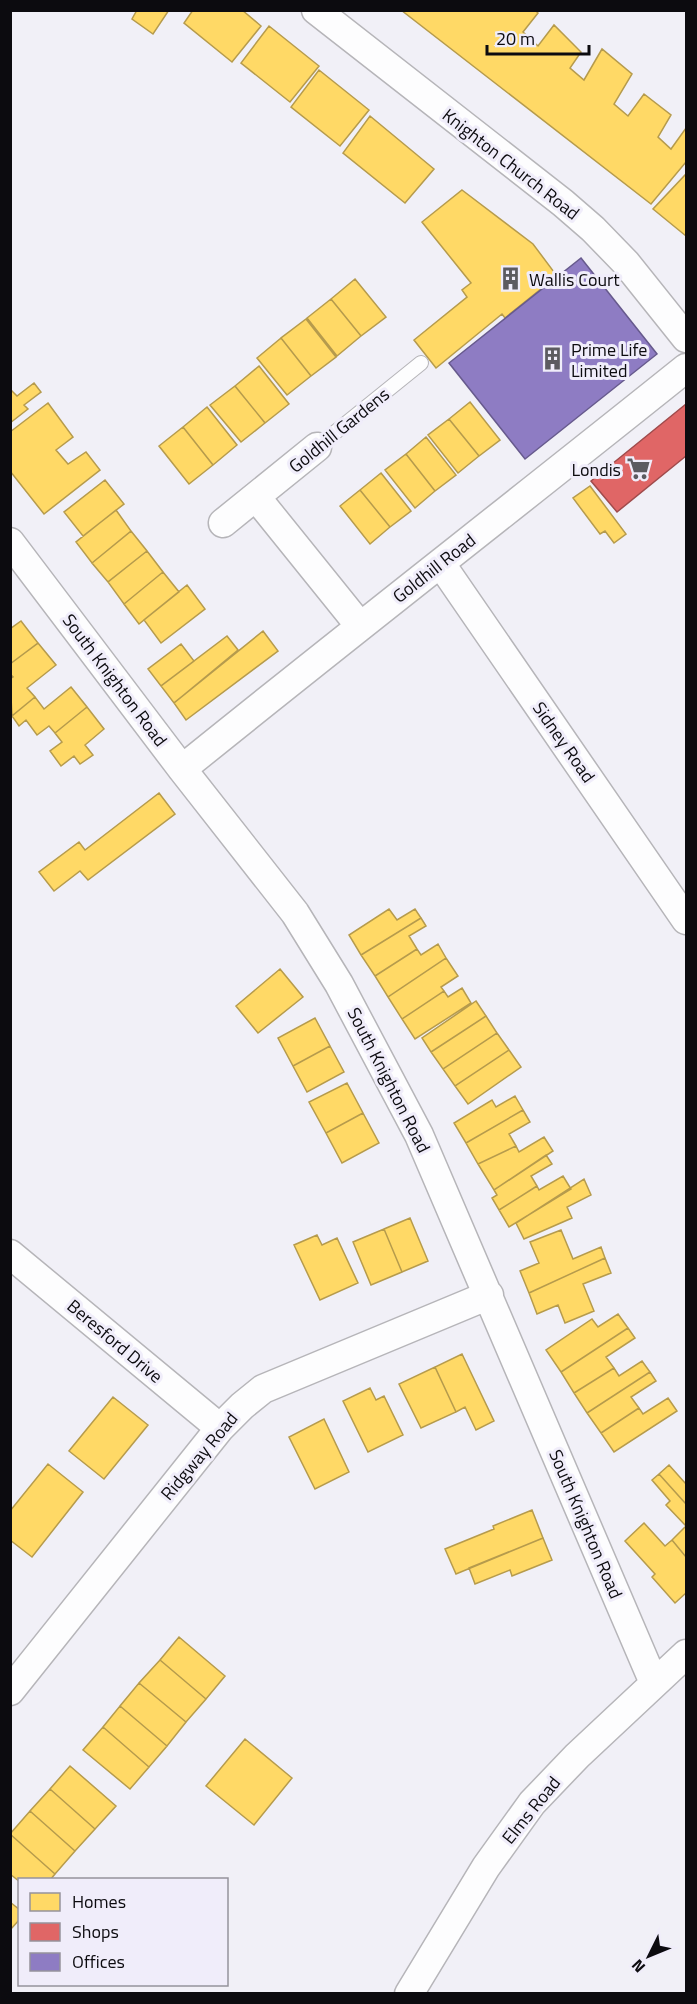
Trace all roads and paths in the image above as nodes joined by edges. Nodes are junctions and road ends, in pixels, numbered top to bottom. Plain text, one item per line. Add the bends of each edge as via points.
1 (316, 10) edge
2 (687, 338) edge
3 (422, 363) dead end
4 (687, 368) edge
5 (317, 447) joint
6 (256, 497) junction
7 (223, 523) dead end
8 (10, 542) edge
9 (441, 564) junction
10 (360, 626) junction
11 (182, 769) junction
12 (687, 920) edge
13 (10, 1254) edge
14 (489, 1295) junction
15 (220, 1428) junction
16 (687, 1654) edge
17 (654, 1683) junction
18 (10, 1691) edge
19 (410, 1994) edge

1 - 2 street, Knighton Church Road via 593,229
3 - 5 lane, Goldhill Gardens
4 - 9 street, Goldhill Road
5 - 6 street, Goldhill Gardens
6 - 7 street, Goldhill Gardens
6 - 10 street
8 - 11 street, South Knighton Road
9 - 10 street, Goldhill Road
9 - 12 street, Sidney Road
10 - 11 street, Goldhill Road
11 - 14 street, South Knighton Road via 295,913 339,984 418,1135
13 - 15 street, Beresford Drive
14 - 15 street, Ridgway Road via 263,1389
14 - 17 street, South Knighton Road
15 - 18 street, Ridgway Road
16 - 17 street, Elms Road
17 - 19 street, Elms Road via 532,1803 486,1867

